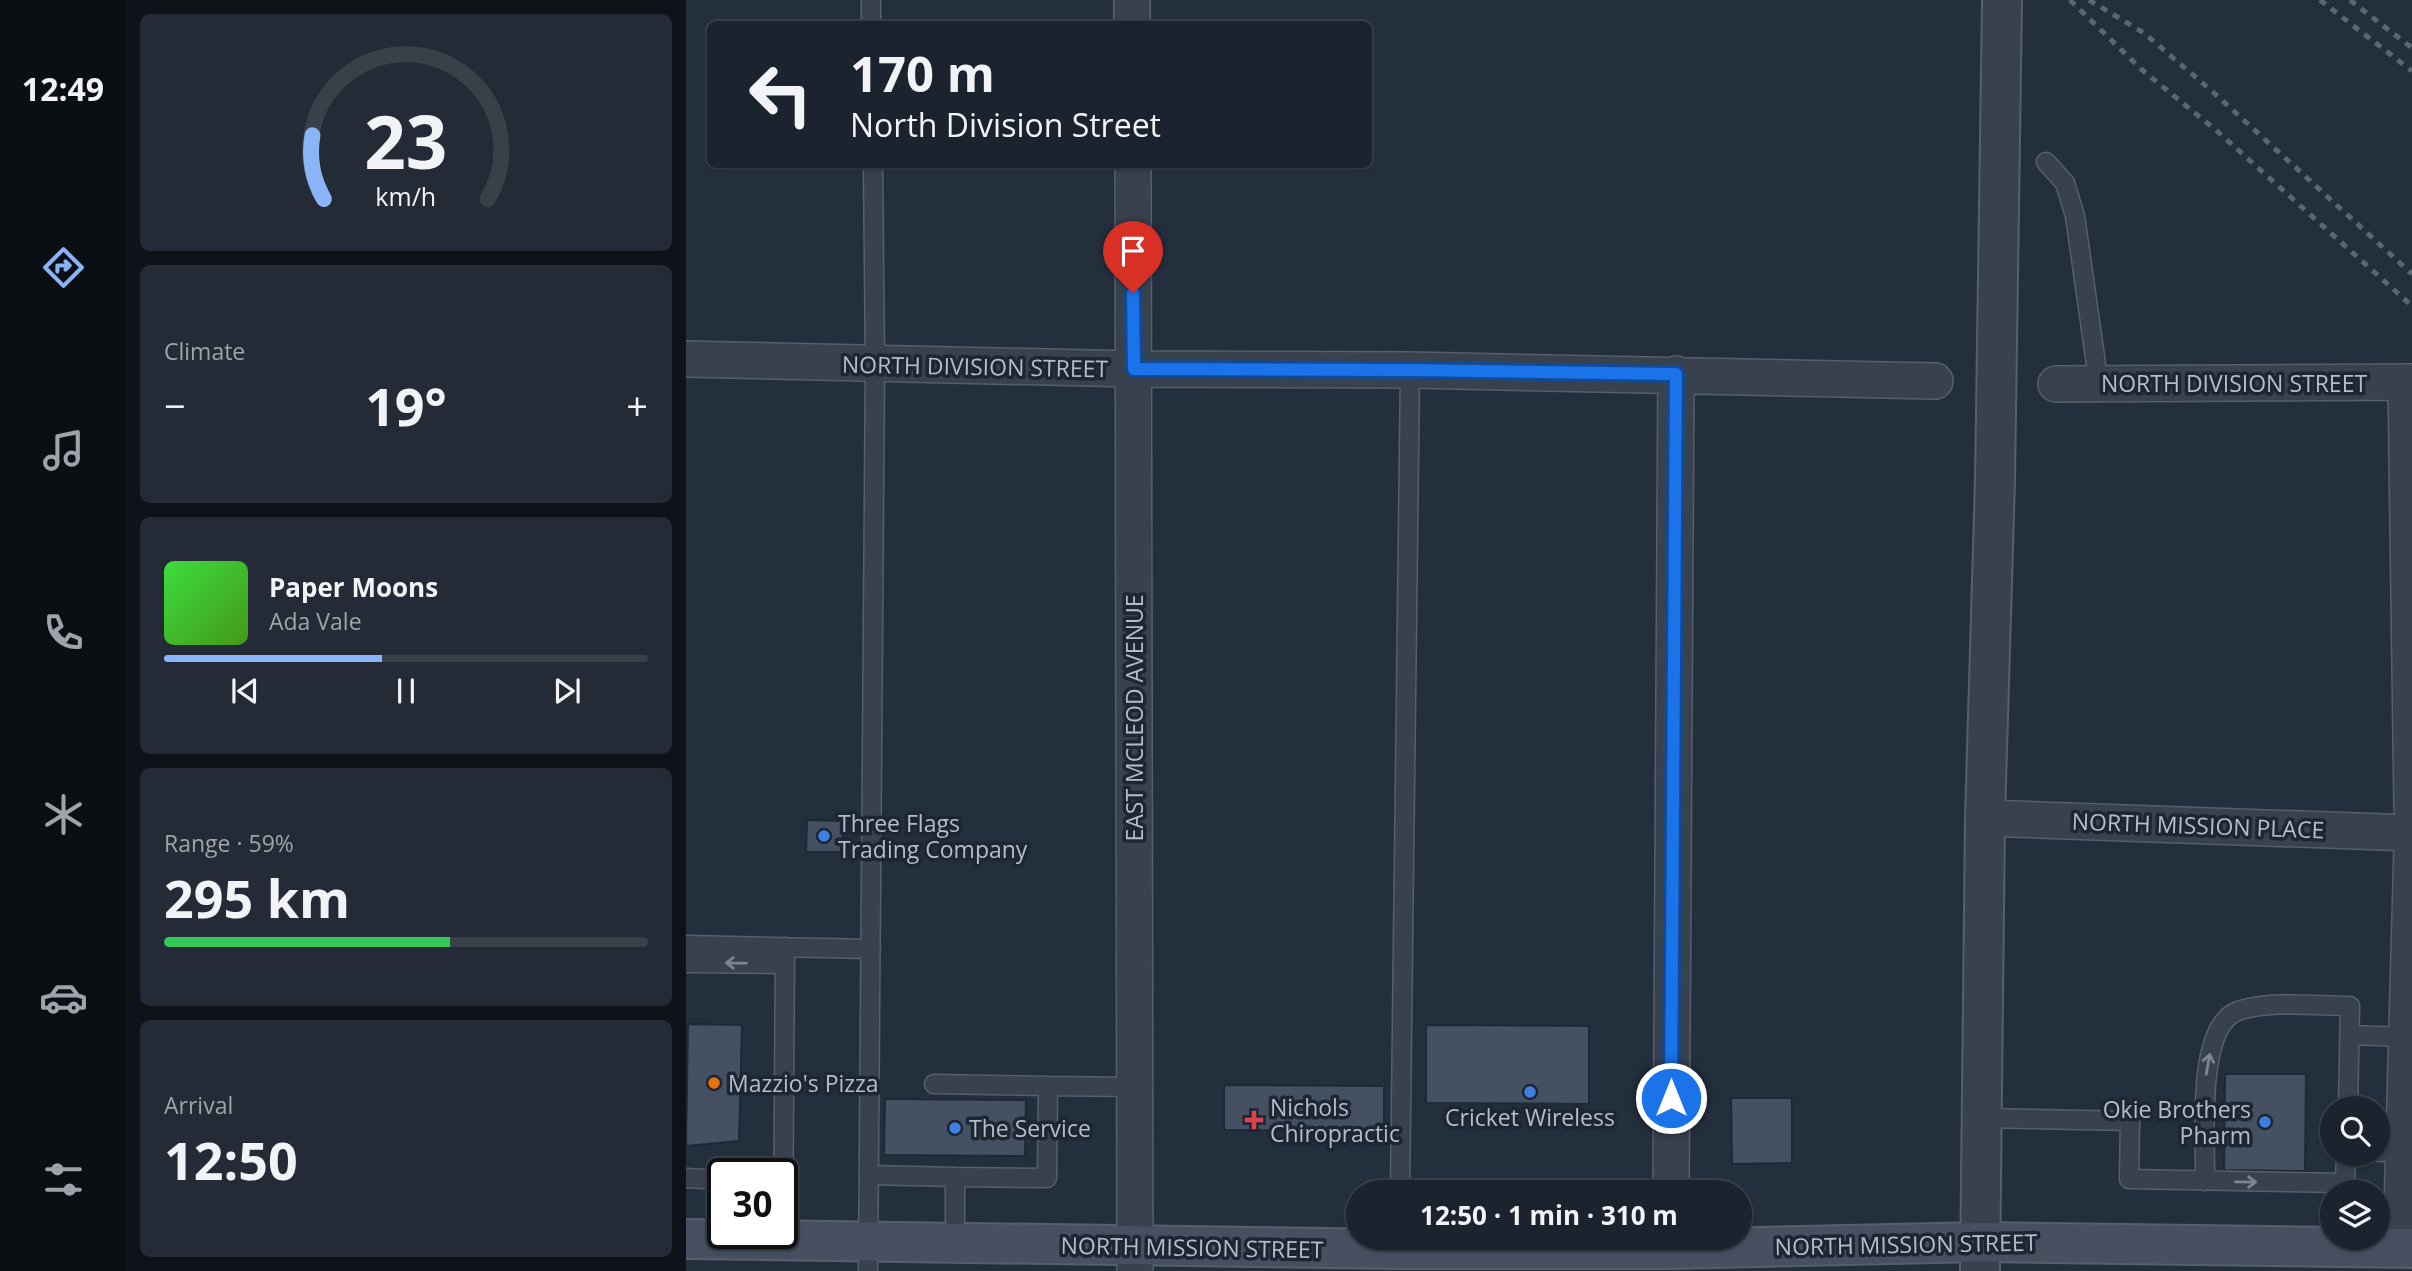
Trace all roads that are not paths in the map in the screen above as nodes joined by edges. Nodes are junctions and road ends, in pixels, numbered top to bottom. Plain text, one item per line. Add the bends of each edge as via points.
1 (871, 0) edge
2 (1132, 0) edge
3 (2002, 0) edge
4 (872, 21) edge
5 (1132, 21) edge
6 (2046, 162) dead end
7 (873, 168) edge
8 (1133, 168) edge
9 (686, 359) edge
10 (875, 364) junction
11 (1134, 369) junction
12 (1410, 370) junction
13 (1676, 374) junction
14 (1935, 381) dead end
15 (2409, 382) edge
16 (2056, 384) dead end
17 (2099, 385) junction
18 (2412, 809) edge
19 (1985, 818) junction
20 (2412, 833) edge
21 (2412, 845) edge
22 (686, 945) edge
23 (871, 949) junction
24 (785, 956) junction
25 (686, 963) edge
26 (2350, 1035) junction
27 (2406, 1037) junction
28 (934, 1084) dead end
29 (1048, 1086) junction
30 (1135, 1087) junction
31 (2348, 1096) edge
32 (1982, 1118) junction
33 (2391, 1152) edge
34 (783, 1158) edge
35 (2346, 1166) edge
36 (869, 1175) junction
37 (955, 1177) junction
38 (686, 1178) edge
39 (707, 1179) edge
40 (1401, 1180) edge
41 (1671, 1180) edge
42 (2205, 1181) junction
43 (686, 1239) edge
44 (707, 1239) edge
45 (798, 1244) edge
46 (955, 1244) junction
47 (2406, 1248) edge
48 (1400, 1253) edge
49 (1670, 1253) edge
50 (868, 1256) edge
51 (1981, 1256) edge
52 (1136, 1259) edge
53 (1462, 1260) edge
54 (1569, 1260) edge

1 - 4 lane
2 - 5 street
3 - 19 street
6 - 17 lane via 2065,183 2075,216
7 - 10 lane
8 - 11 street, EAST MCLEOD AVENUE
9 - 10 street, NORTH DIVISION STREET
10 - 11 street, NORTH DIVISION STREET
10 - 23 lane
11 - 12 street, NORTH DIVISION STREET
11 - 30 street, EAST MCLEOD AVENUE
12 - 13 street, NORTH DIVISION STREET
12 - 40 lane
13 - 14 street, NORTH DIVISION STREET
13 - 41 street
15 - 17 street, NORTH DIVISION STREET
15 - 18 street
16 - 17 street, NORTH DIVISION STREET
19 - 20 street, NORTH MISSION PLACE
19 - 32 street
21 - 27 street
22 - 24 lane
23 - 24 lane
23 - 36 lane
24 -> 25 lane
24 - 34 lane
26 - 27 lane
26 - 31 lane
42 -> 26 lane via 2206,1076 2222,1021 2237,1011 2268,1006 2350,1006
27 - 33 street
28 - 29 lane
29 - 30 lane
29 - 37 lane via 1046,1178
30 - 52 street, EAST MCLEOD AVENUE
32 - 42 lane via 2130,1121 2129,1179
32 - 51 street
33 - 47 street
42 -> 35 lane via 2346,1183
36 - 37 lane
36 - 50 lane
37 - 46 lane
38 - 39 lane
43 - 44 main road, NORTH MISSION STREET
45 - 50 main road, NORTH MISSION STREET
46 - 50 main road, NORTH MISSION STREET
46 - 52 main road, NORTH MISSION STREET
47 - 51 main road, NORTH MISSION STREET
48 - 52 main road, NORTH MISSION STREET
48 - 53 main road, NORTH MISSION STREET
49 - 51 main road, NORTH MISSION STREET
49 - 54 main road, NORTH MISSION STREET
53 - 54 main road, NORTH MISSION STREET

